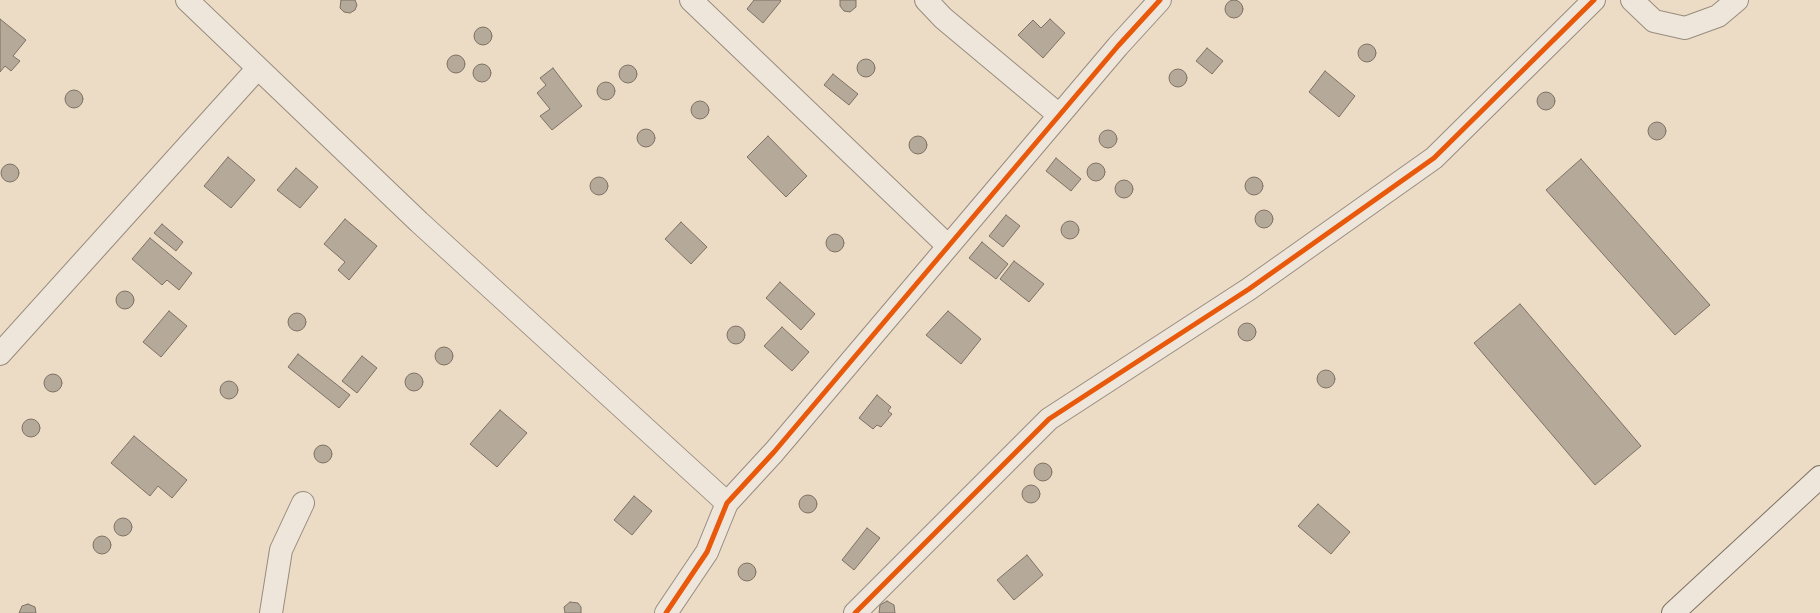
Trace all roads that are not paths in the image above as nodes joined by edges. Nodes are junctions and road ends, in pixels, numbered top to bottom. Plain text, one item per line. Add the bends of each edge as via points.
1 (187, 0) edge
2 (691, 0) edge
3 (926, 0) edge
4 (1160, 0) edge
5 (1594, 0) edge
6 (1632, 0) edge
7 (1737, 0) edge
8 (258, 68) junction
9 (1059, 115) junction
10 (947, 245) junction
11 (0, 354) edge
12 (1820, 477) edge
13 (303, 503) dead end
14 (727, 503) junction
15 (271, 613) edge
16 (666, 613) edge
17 (855, 613) edge
18 (1673, 613) edge

1 - 8 street
2 - 10 street
3 - 9 street via 943,18
4 - 9 street
5 - 17 street via 1434,158 1249,289 1049,419
6 - 7 street via 1654,21 1685,28 1718,16
8 - 11 street
8 - 14 street via 419,222
9 - 10 street
10 - 14 street via 774,452
12 - 18 street
13 - 15 street via 281,550
14 - 16 street via 708,552

